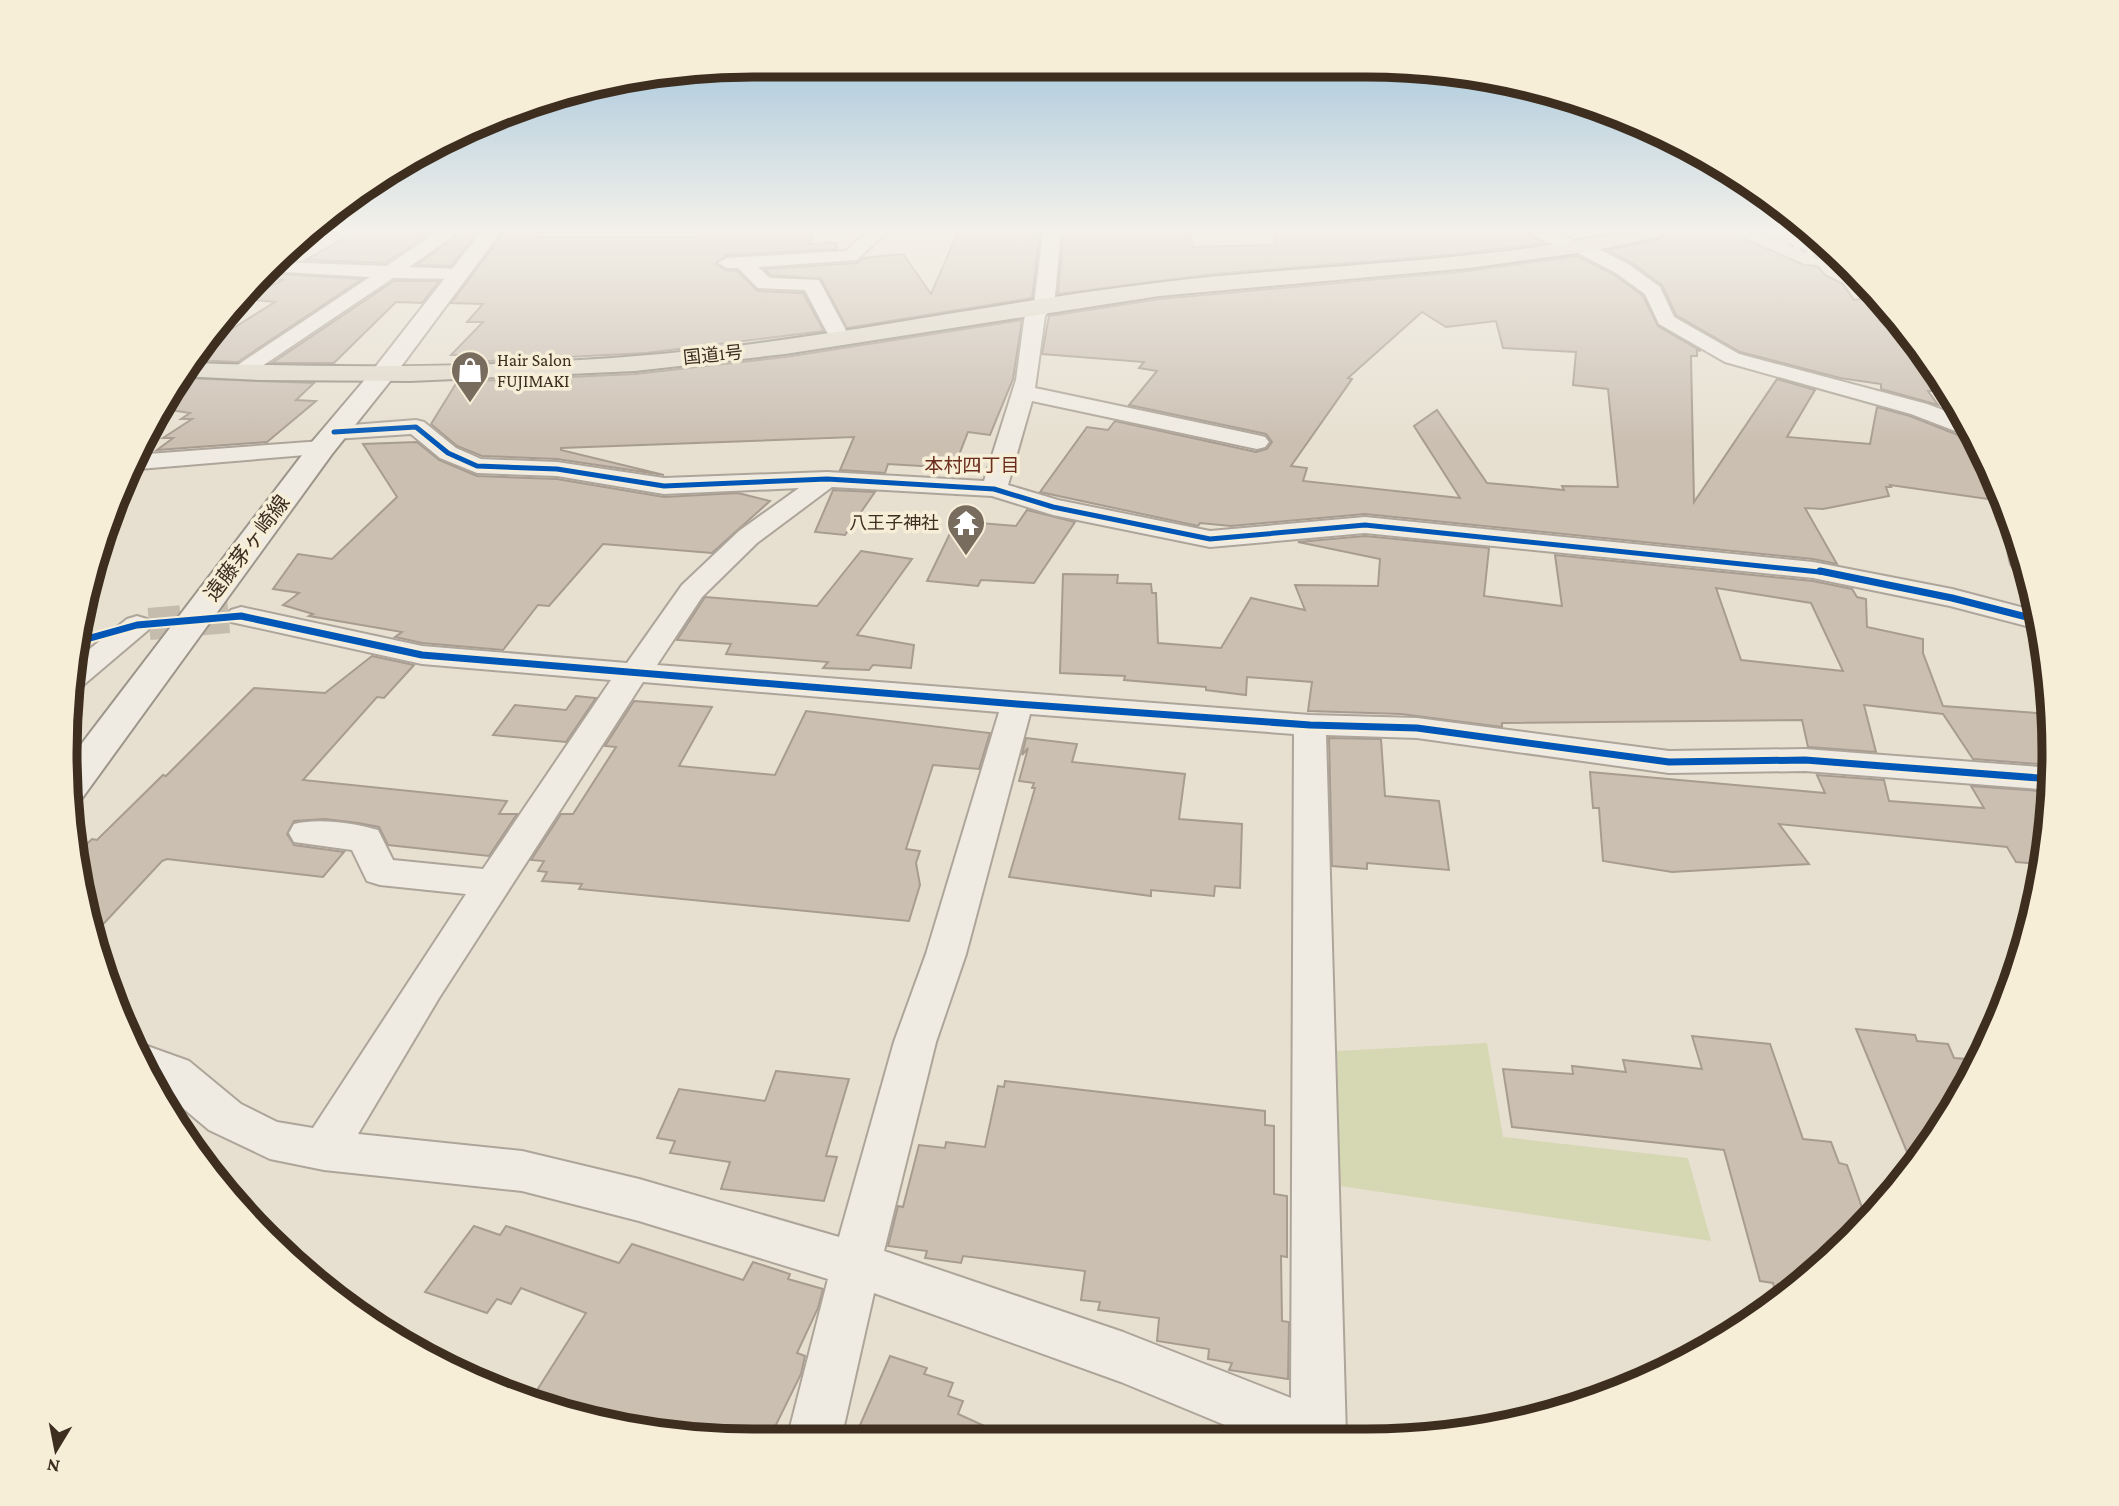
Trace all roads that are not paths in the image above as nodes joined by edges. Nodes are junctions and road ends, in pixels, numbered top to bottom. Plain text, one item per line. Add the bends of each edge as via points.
1 (344, 302) edge
2 (437, 302) edge
3 (821, 302) edge
4 (1044, 302) edge
5 (1070, 302) edge
6 (1658, 302) edge
7 (1044, 306) junction
8 (840, 338) junction
9 (196, 370) edge
10 (238, 372) junction
11 (382, 375) junction
12 (1024, 393) junction
13 (1955, 423) edge
14 (328, 440) junction
15 (1257, 442) dead end
16 (143, 462) edge
17 (827, 480) junction
18 (994, 489) junction
19 (240, 616) tunnel mouth
20 (2028, 617) edge
21 (87, 639) edge
22 (82, 671) edge
23 (633, 674) junction
24 (1017, 704) junction
25 (1310, 725) junction
26 (78, 777) edge
27 (2041, 778) edge
28 (307, 833) dead end
29 (492, 883) junction
30 (154, 1066) edge
31 (324, 1150) junction
32 (858, 1265) junction
33 (817, 1429) edge
34 (1302, 1429) edge
35 (1319, 1429) edge

1 - 10 street
2 - 11 main road, 遠藤茅ヶ崎線
3 - 8 street
4 - 7 street
5 - 7 highway, 国道1号
6 - 13 street via 1666,320 1732,358
7 - 8 highway, 国道1号
7 - 12 street via 1035,314
8 - 11 highway, 国道1号 via 597,365
9 - 10 highway, 国道1号
10 - 11 highway, 国道1号
11 - 14 main road, 遠藤茅ヶ崎線
12 - 15 street
12 - 18 street
14 - 16 street
14 - 17 street via 416,427 448,453 477,466 557,469 664,486
14 - 26 main road, 遠藤茅ヶ崎線
17 - 18 street
17 - 23 street via 748,537 692,591
18 - 20 street via 1053,507 1210,539 1365,525 1437,531 1813,570
19 - 23 street via 422,656
21 - 22 street via 143,625
23 - 24 street
23 - 29 street
24 - 25 street
24 - 32 street via 946,954 915,1042
25 - 27 street via 1418,728 1669,762 1805,760
25 - 35 street
28 - 29 street via 365,839 380,872
29 - 31 street
30 - 31 street via 174,1073 225,1117 270,1140
31 - 32 street via 522,1171 639,1200
32 - 33 street
32 - 34 street via 1123,1357

